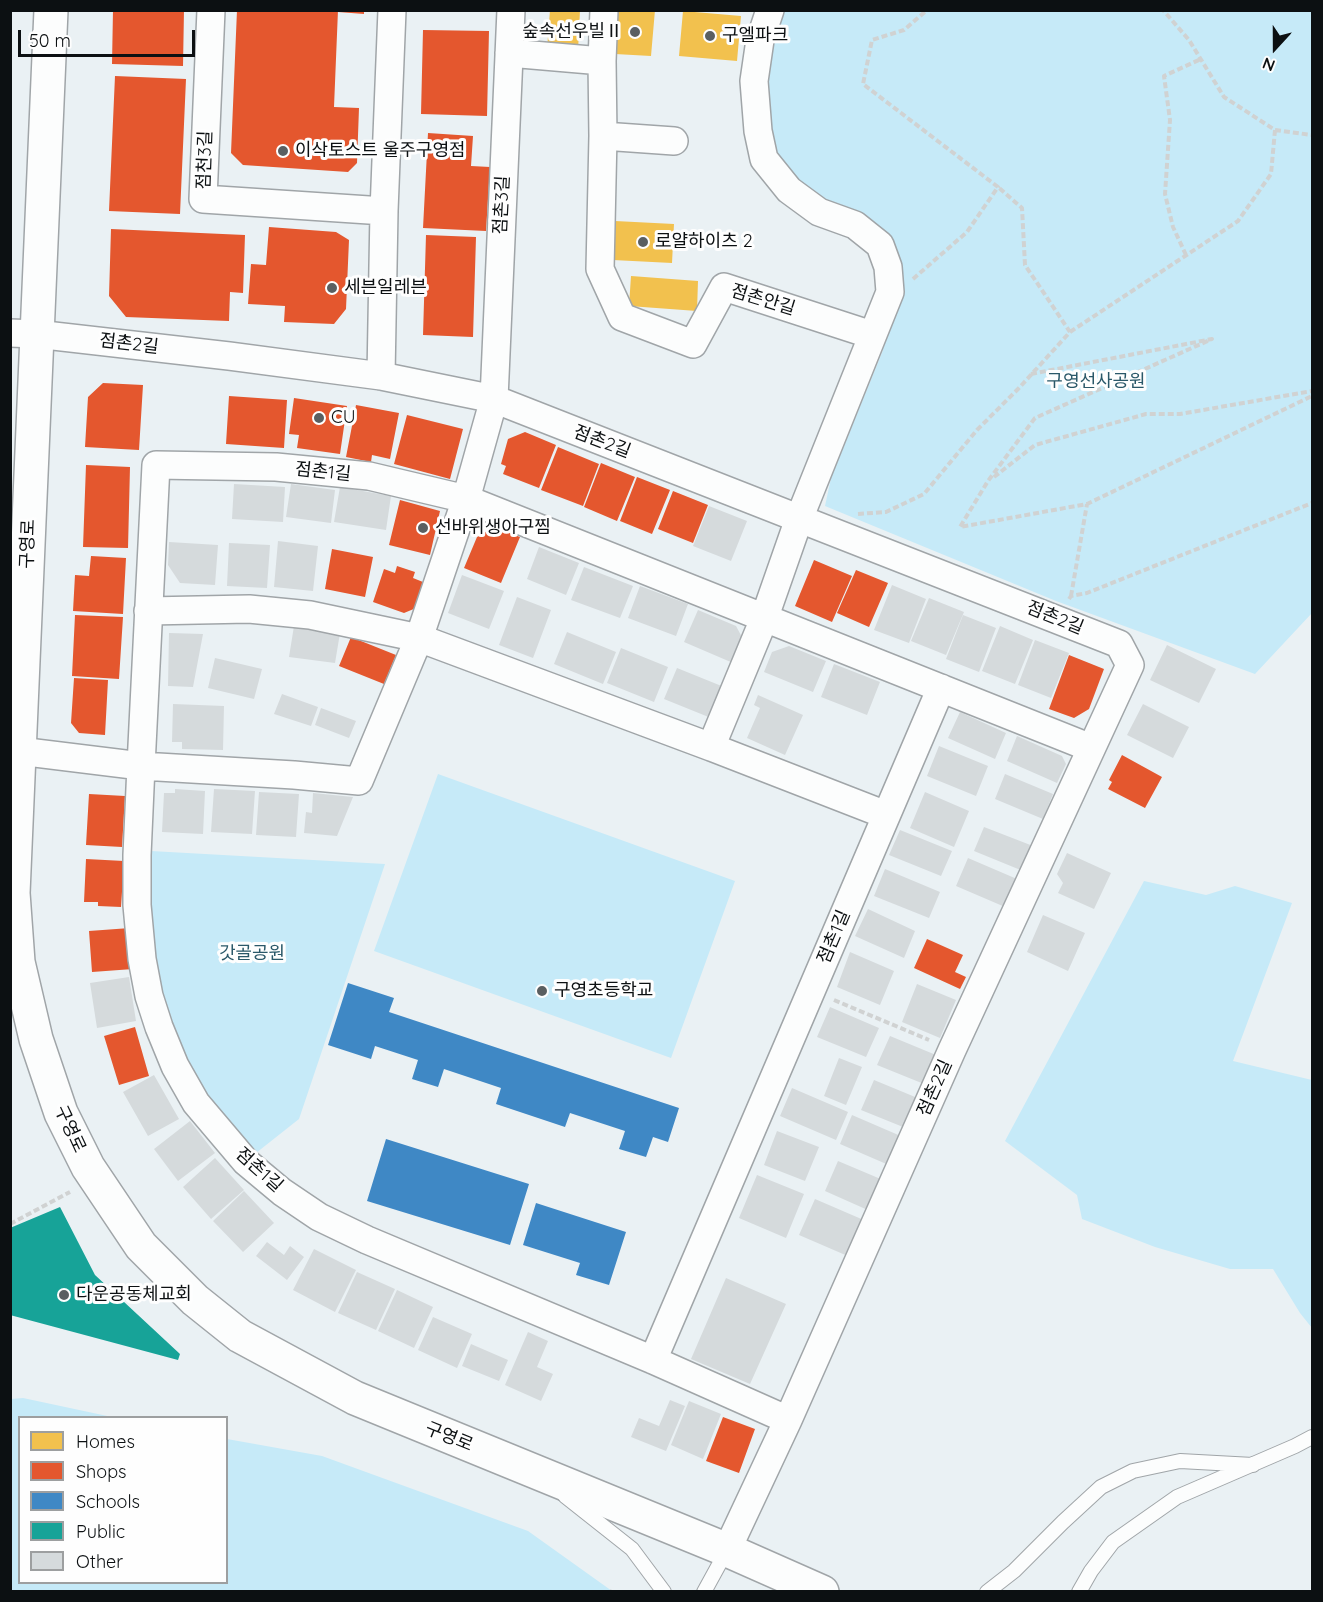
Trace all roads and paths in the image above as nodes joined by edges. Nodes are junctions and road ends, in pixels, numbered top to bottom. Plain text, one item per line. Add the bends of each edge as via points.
1 (51, 10) edge
2 (211, 10) edge
3 (392, 10) edge
4 (511, 10) edge
5 (604, 10) edge
6 (770, 10) edge
7 (927, 10) edge
8 (1163, 10) edge
9 (509, 53) junction
10 (1201, 59) junction
11 (602, 61) junction
12 (1275, 130) junction
13 (1312, 135) edge
14 (603, 136) junction
15 (674, 141) dead end
16 (998, 187) junction
17 (384, 211) junction
18 (1186, 255) junction
19 (884, 306) junction
20 (1070, 332) junction
21 (23, 334) edge
22 (873, 335) junction
23 (1031, 374) junction
24 (381, 376) junction
25 (1312, 391) edge
26 (1312, 396) edge
27 (494, 399) junction
28 (988, 481) junction
29 (466, 499) junction
30 (1312, 503) edge
31 (1087, 504) junction
32 (853, 514) dead end
33 (800, 519) junction
34 (1071, 596) junction
35 (148, 611) junction
36 (1055, 618) junction
37 (764, 619) junction
38 (419, 638) junction
39 (941, 688) junction
40 (711, 747) junction
41 (1091, 748) junction
42 (19, 750) junction
43 (141, 766) junction
44 (886, 815) junction
45 (811, 990) junction
46 (952, 1050) junction
47 (96, 1178) junction
48 (10, 1224) edge
49 (653, 1360) junction
50 (788, 1420) junction
51 (1312, 1437) edge
52 (1253, 1465) junction
53 (536, 1472) junction
54 (727, 1550) junction
55 (664, 1592) edge
56 (704, 1592) edge
57 (822, 1592) edge
58 (987, 1592) edge
59 (1079, 1592) edge

1 - 21 main road, 구영로
2 - 17 street, 점천3길 via 203,199
3 - 17 street
4 - 9 street, 점촌3길
5 - 11 street, 점촌안길
6 - 19 street via 753,81 764,159 789,190 819,212 855,225 880,245 888,267 890,292
7 - 16 path via 904,30 872,40 863,84
8 - 10 path
9 - 11 street
9 - 27 street, 점촌3길
10 - 12 path via 1224,97
10 - 18 path via 1164,76 1170,120 1165,194 1173,227
11 - 14 street, 점촌안길
12 - 13 path
12 - 18 path via 1271,174 1238,221
14 - 15 street
14 - 22 street, 점촌안길 via 600,269 621,317 693,344 724,287
16 - 19 path via 967,232
16 - 20 path via 1022,208 1025,265
17 - 24 street
18 - 20 path
19 - 22 street
20 - 23 path
21 - 24 street, 점촌2길
21 - 42 main road, 구영로
22 - 33 street
23 - 28 path via 1212,339 1035,418
23 - 32 path via 977,430 924,494 886,512
24 - 27 street, 점촌2길
25 - 28 path via 1180,414 1146,414 1035,445
26 - 31 path
27 - 29 street, 점촌3길
27 - 33 street, 점촌2길
28 - 31 path via 960,527
29 - 35 street, 점촌1길 via 369,476 276,467 156,465
29 - 37 street, 점촌1길
29 - 38 street, 점촌3길
30 - 34 path
31 - 34 path
33 - 36 street, 점촌2길
33 - 37 street
34 - 36 path
35 - 38 street via 249,609 310,615
35 - 43 street, 점촌1길
36 - 41 street, 점촌2길 via 1119,644 1130,665
37 - 39 street, 점촌1길
37 - 40 street
38 - 40 street
38 - 43 street via 359,781
39 - 41 street
39 - 44 street, 점촌1길
40 - 44 street
41 - 46 street, 점촌2길
42 - 43 street
42 - 47 main road, 구영로 via 13,893 18,962 36,1039 61,1113
43 - 49 street, 점촌1길 via 137,905 149,996 175,1066 196,1103 221,1134 246,1162 319,1217
44 - 45 street, 점촌1길
45 - 46 path
45 - 49 street, 점촌1길
46 - 50 street, 점촌2길
47 - 48 path
47 - 53 main road, 구영로 via 141,1246 195,1300 240,1336 355,1398
49 - 50 street, 점촌1길
50 - 54 street, 점촌2길
51 - 52 lane
52 - 58 lane via 1180,1461 1133,1471 1101,1487
52 - 59 lane via 1177,1497 1113,1542
53 - 54 main road, 구영로
53 - 55 lane via 632,1549
54 - 56 lane
54 - 57 main road, 구영로

